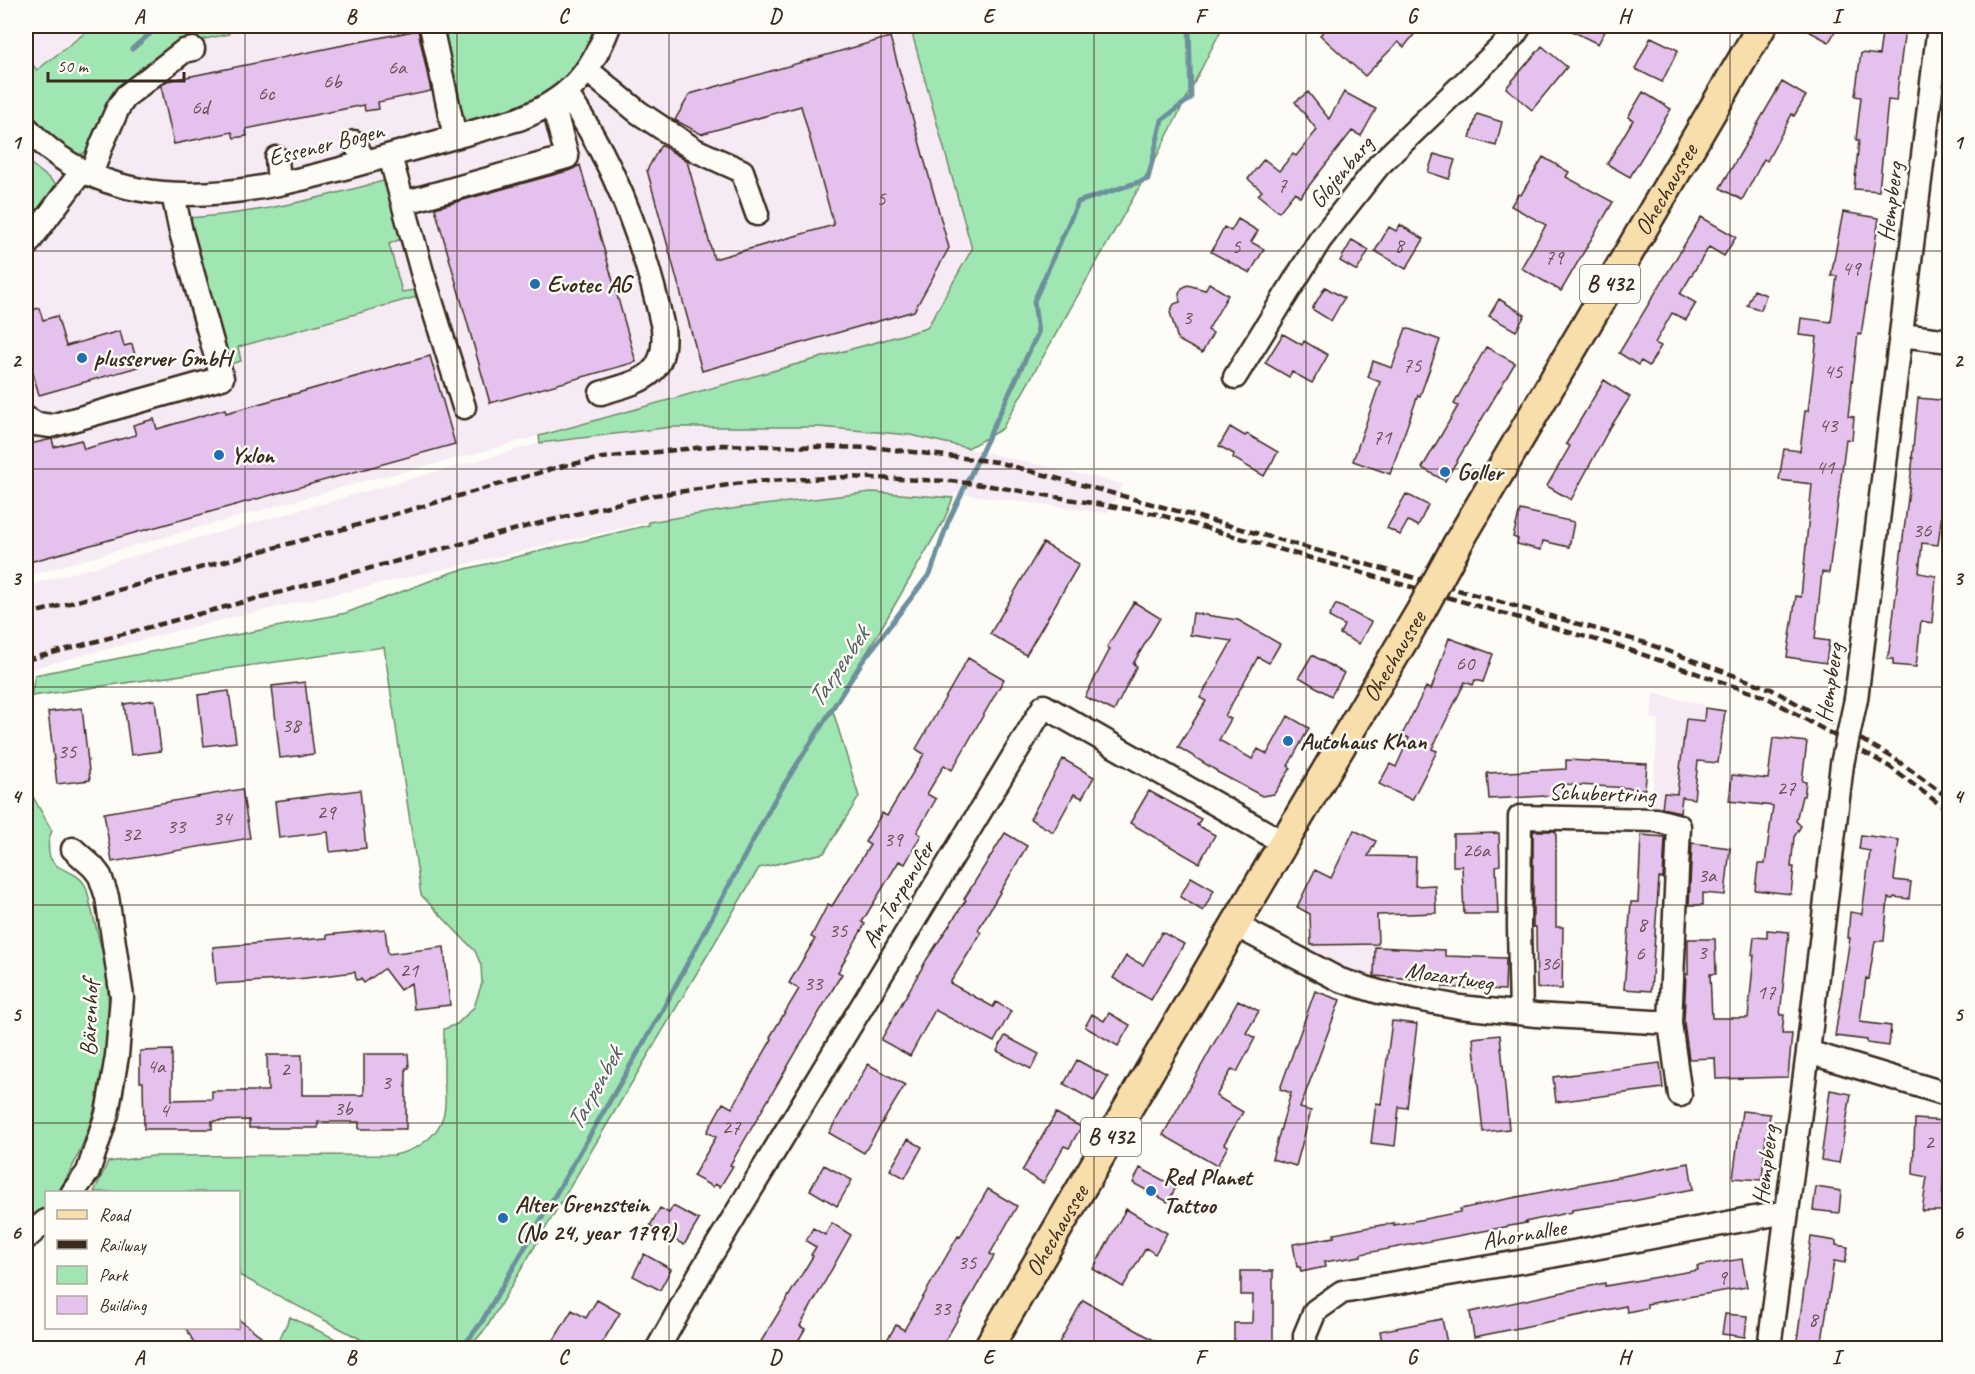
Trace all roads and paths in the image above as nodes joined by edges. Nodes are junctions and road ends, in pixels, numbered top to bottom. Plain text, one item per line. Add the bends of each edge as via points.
1 (431, 26) edge
2 (609, 26) edge
3 (1520, 26) edge
4 (1762, 26) edge
5 (1939, 26) edge
6 (192, 49) dead end
7 (587, 70) junction
8 (560, 98) junction
9 (26, 129) edge
10 (455, 136) junction
11 (354, 142) dead end
12 (390, 156) junction
13 (277, 158) dead end
14 (365, 162) junction
15 (86, 173) junction
16 (279, 184) junction
17 (173, 194) junction
18 (403, 203) junction
19 (757, 214) dead end
20 (26, 246) edge
21 (1901, 334) junction
22 (1950, 341) edge
23 (1235, 377) dead end
24 (601, 393) dead end
25 (464, 407) dead end
26 (26, 418) edge
27 (1284, 843) junction
28 (73, 849) dead end
29 (1234, 925) junction
30 (1521, 1013) junction
31 (1670, 1023) junction
32 (1808, 1052) junction
33 (1680, 1095) dead end
34 (1950, 1095) edge
35 (74, 1191) edge
36 (1786, 1212) junction
37 (45, 1222) edge
38 (26, 1238) edge
39 (658, 1348) edge
40 (988, 1348) edge
41 (1305, 1348) edge
42 (1768, 1348) edge

1 - 10 street
2 - 7 street, Essener Bogen
3 - 23 street, Glojenbarg via 1379,165 1320,240
4 - 27 main road, Ohechaussee / B 432, bridge
5 - 21 street, Hempberg
6 - 15 street via 184,51 126,96
7 - 8 street, Essener Bogen
7 - 19 street via 638,112 695,150 742,171
8 - 10 street, Essener Bogen via 519,118
8 - 18 street via 567,156
8 - 24 street via 587,122 611,169 638,238 663,328 663,355 651,375
9 - 15 street, Essener Bogen via 50,151
10 - 12 street, Essener Bogen
11 - 14 street
12 - 14 street, Essener Bogen
12 - 18 street
13 - 16 street
14 - 16 street, Essener Bogen
15 - 17 street, Essener Bogen via 133,189
15 - 20 street
16 - 17 street, Essener Bogen via 232,192
17 - 26 street via 222,378 51,426
18 - 25 street
21 - 22 street
21 - 32 street, Hempberg, bridge via 1856,699 1842,764
27 - 29 main road, Ohechaussee / B 432
27 - 39 street, Am Tarpenufer via 1044,706
28 - 35 street, Bärenhof via 100,876 107,897 122,997 107,1114 88,1172
29 - 30 street, Mozartweg via 1340,980 1369,989 1460,1007
29 - 40 main road, Ohechaussee / B 432
30 - 31 street, Mozartweg
30 - 31 street, Schubertring via 1520,817 1656,820 1679,826
31 - 33 street, Schubertring
32 - 34 street
32 - 36 street, Hempberg
36 - 41 street, Ahornallee via 1342,1292 1315,1311 1305,1335
36 - 42 street, Hempberg
37 - 38 street

